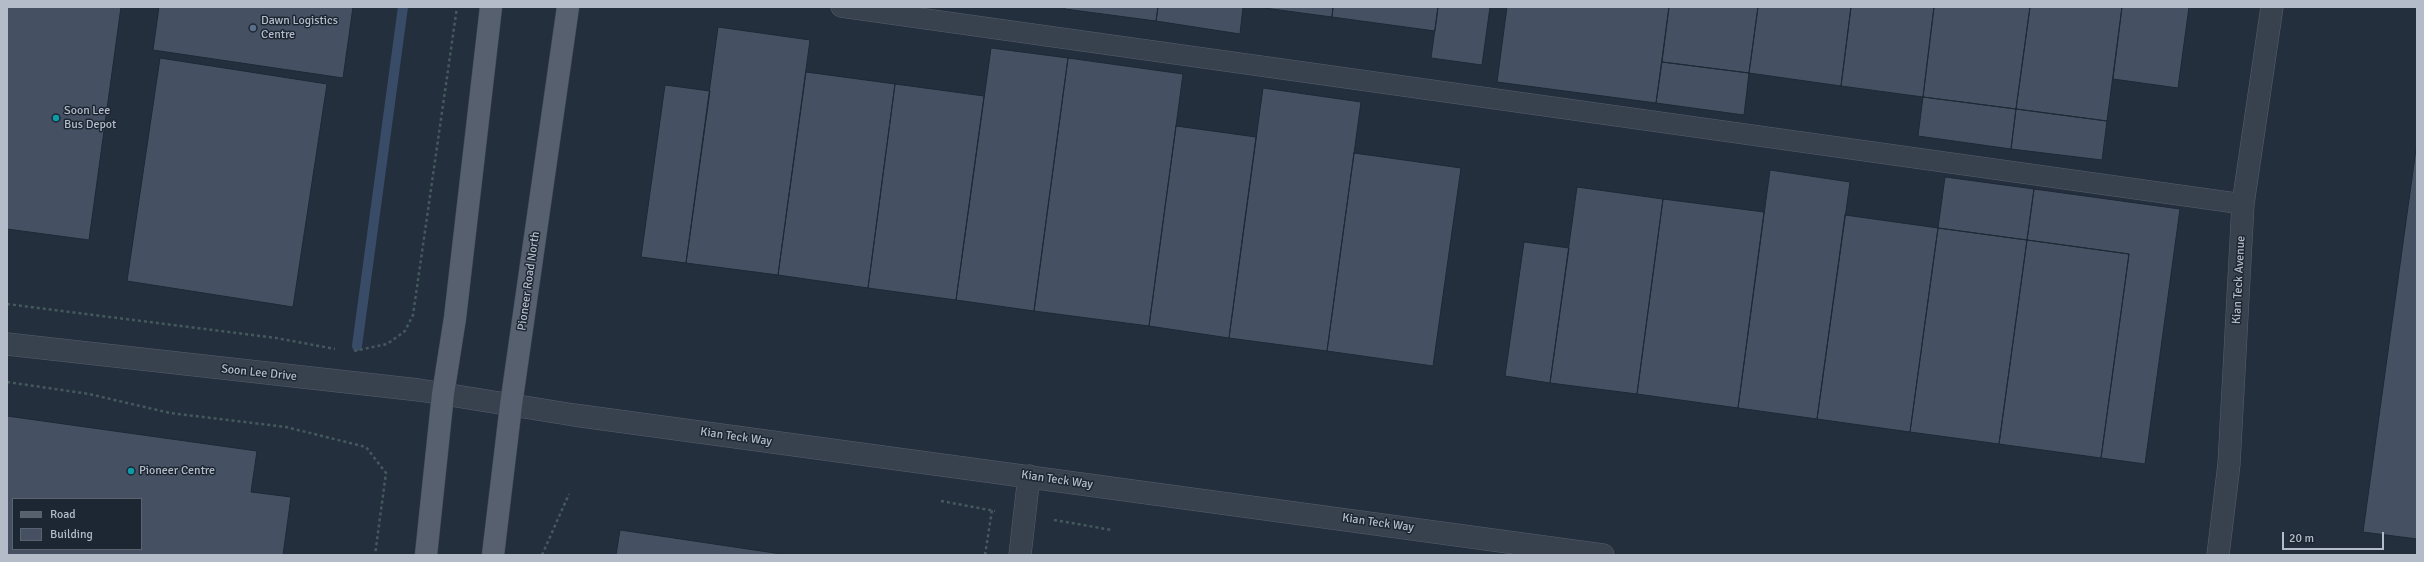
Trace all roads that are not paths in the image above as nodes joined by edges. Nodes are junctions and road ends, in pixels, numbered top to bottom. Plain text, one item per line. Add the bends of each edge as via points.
1 (492, 7) edge
2 (568, 7) edge
3 (841, 7) edge
4 (2272, 7) edge
5 (2243, 204) junction
6 (7, 344) edge
7 (443, 394) junction
8 (511, 405) junction
9 (1029, 476) junction
10 (426, 555) edge
11 (493, 555) edge
12 (1020, 555) edge
13 (1602, 555) edge
14 (2218, 555) edge

1 - 7 main road via 455,318
2 - 8 main road, Pioneer Road North
3 - 5 lane
4 - 5 street, Kian Teck Avenue
5 - 14 street, Kian Teck Avenue via 2229,464
6 - 7 street, Soon Lee Drive
7 - 8 street, Soon Lee Drive
7 - 10 main road
8 - 9 street, Kian Teck Way
8 - 11 main road, Pioneer Road North
9 - 12 street
9 - 13 street, Kian Teck Way

